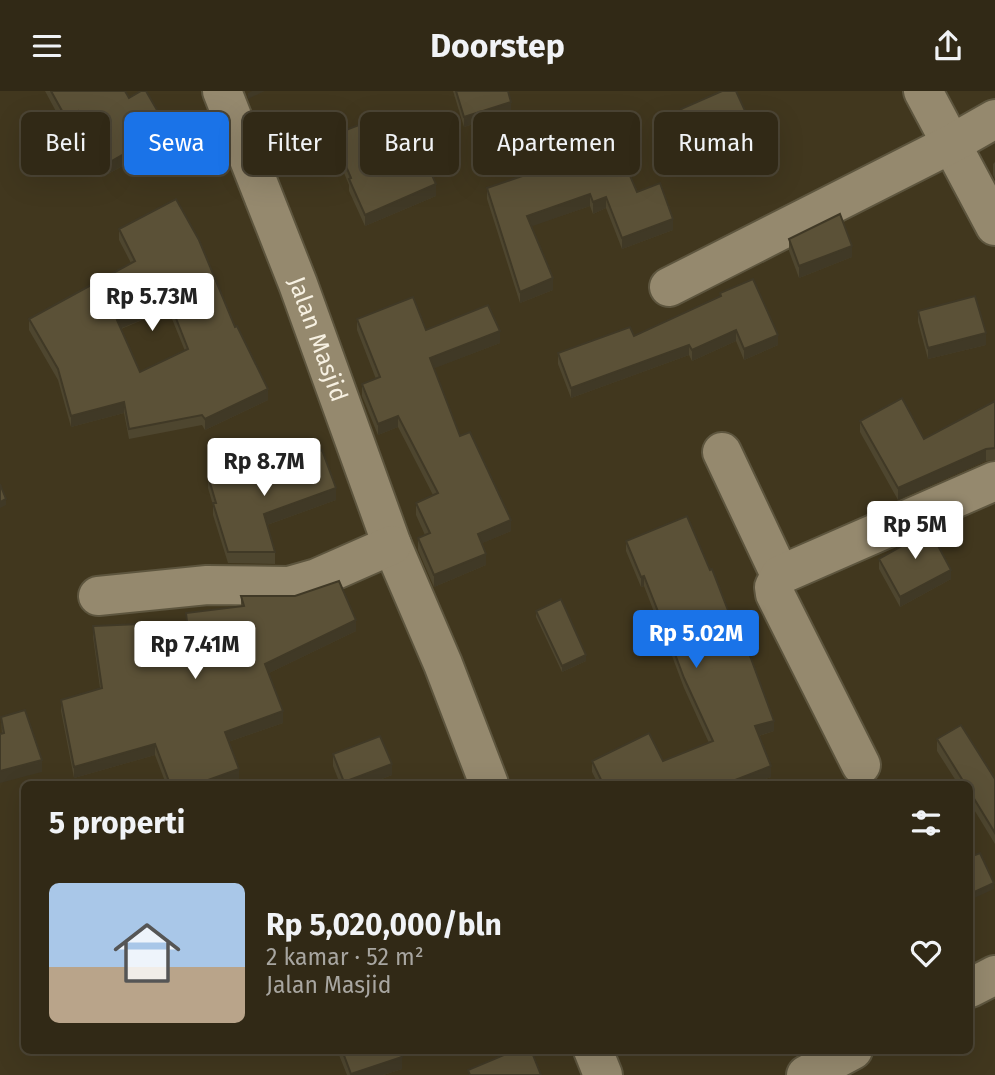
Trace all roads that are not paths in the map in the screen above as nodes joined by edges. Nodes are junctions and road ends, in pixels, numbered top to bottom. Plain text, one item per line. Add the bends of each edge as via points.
1 (222, 91) edge
2 (923, 91) edge
3 (995, 118) edge
4 (951, 144) junction
5 (995, 226) edge
6 (669, 287) dead end
7 (722, 452) dead end
8 (995, 481) edge
9 (392, 545) junction
10 (780, 575) junction
11 (98, 596) dead end
12 (861, 765) dead end
13 (488, 781) edge
14 (995, 975) edge
15 (973, 986) edge
16 (595, 1054) edge
17 (845, 1054) edge
18 (603, 1075) edge
19 (806, 1075) edge

1 - 9 street, Jalan Masjid
2 - 4 street
3 - 4 street
4 - 5 street
4 - 6 street
7 - 10 street
8 - 10 street
9 - 11 street via 289,586 207,585
9 - 13 street, Jalan Masjid
10 - 12 street via 775,594
14 - 15 street
16 - 18 street
17 - 19 street

